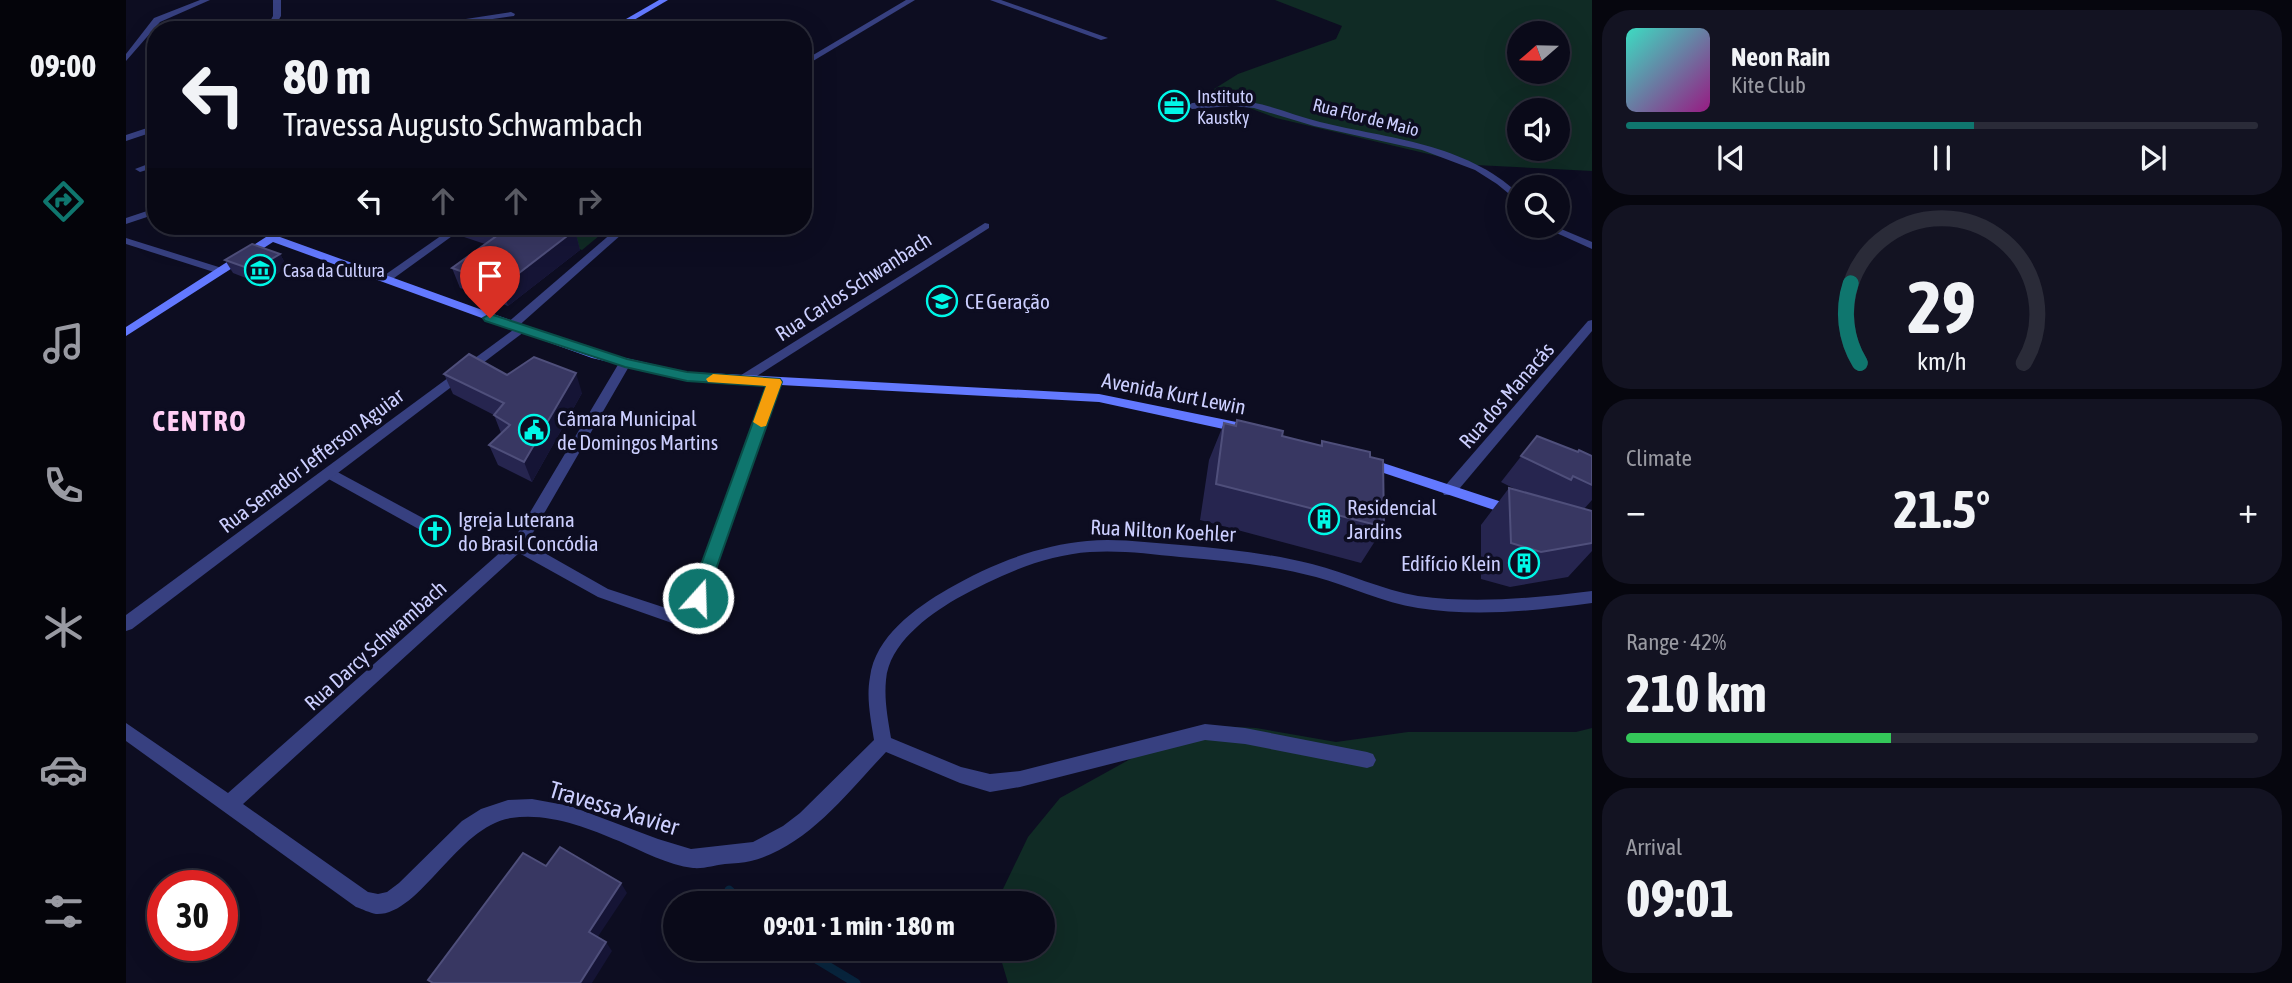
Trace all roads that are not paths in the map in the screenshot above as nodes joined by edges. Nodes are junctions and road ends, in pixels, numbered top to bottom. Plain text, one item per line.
1 (206, 0) edge
2 (277, 0) edge
3 (664, 0) edge
4 (911, 0) edge
5 (994, 0) edge
6 (511, 13) dead end
7 (156, 21) edge
8 (274, 21) edge
9 (458, 21) edge
10 (627, 21) edge
11 (147, 33) edge
12 (1104, 38) dead end
13 (126, 59) edge
14 (812, 60) edge
15 (1192, 106) dead end
16 (147, 131) edge
17 (126, 138) edge
18 (147, 167) edge
19 (140, 169) dead end
20 (1507, 186) edge
21 (147, 214) edge
22 (126, 221) edge
23 (985, 226) dead end
24 (276, 235) edge
25 (448, 235) edge
26 (616, 235) edge
27 (1570, 236) edge
28 (272, 238) junction
29 (126, 241) edge
30 (1592, 246) edge
31 (221, 271) junction
32 (386, 279) junction
33 (1592, 324) edge
34 (515, 327) junction
35 (126, 332) edge
36 (625, 363) junction
37 (742, 380) junction
38 (775, 382) junction
39 (1260, 432) edge
40 (1346, 456) edge
41 (330, 473) junction
42 (1449, 491) junction
43 (1532, 517) edge
44 (429, 528) dead end
45 (518, 545) junction
46 (1592, 597) edge
47 (126, 624) edge
48 (126, 731) edge
49 (883, 743) junction
50 (1367, 760) dead end
51 (228, 805) junction

1 - 7 street
2 - 8 street
3 - 10 main road
4 - 14 street
5 - 12 street
6 - 9 street
11 - 13 street
15 - 20 street, Rua Flor de Maio
16 - 17 street
18 - 19 street
21 - 22 street
23 - 37 street, Rua Carlos Schwanbach
24 - 28 main road
25 - 32 street
26 - 34 street, Rua Senador Jefferson Aguiar
27 - 30 street
28 - 31 main road
28 - 32 main road, Avenida Kurt Lewin
29 - 31 street
31 - 35 main road
32 - 34 main road, Avenida Kurt Lewin
33 - 42 street, Rua dos Manacás
34 - 36 main road, Avenida Kurt Lewin
34 - 41 street, Rua Senador Jefferson Aguiar
36 - 37 main road, Avenida Kurt Lewin
36 - 45 street, Rua Darcy Schwambach
37 - 38 main road, Avenida Kurt Lewin
38 - 39 main road, Avenida Kurt Lewin
38 - 45 street
40 - 42 main road
41 - 44 street
41 - 47 street, Rua Senador Jefferson Aguiar
42 - 43 main road
45 - 51 street, Rua Darcy Schwambach
46 - 49 street, Rua Nilton Koehler
48 - 51 street, Travessa Xavier
49 - 50 street
49 - 51 street, Travessa Xavier

